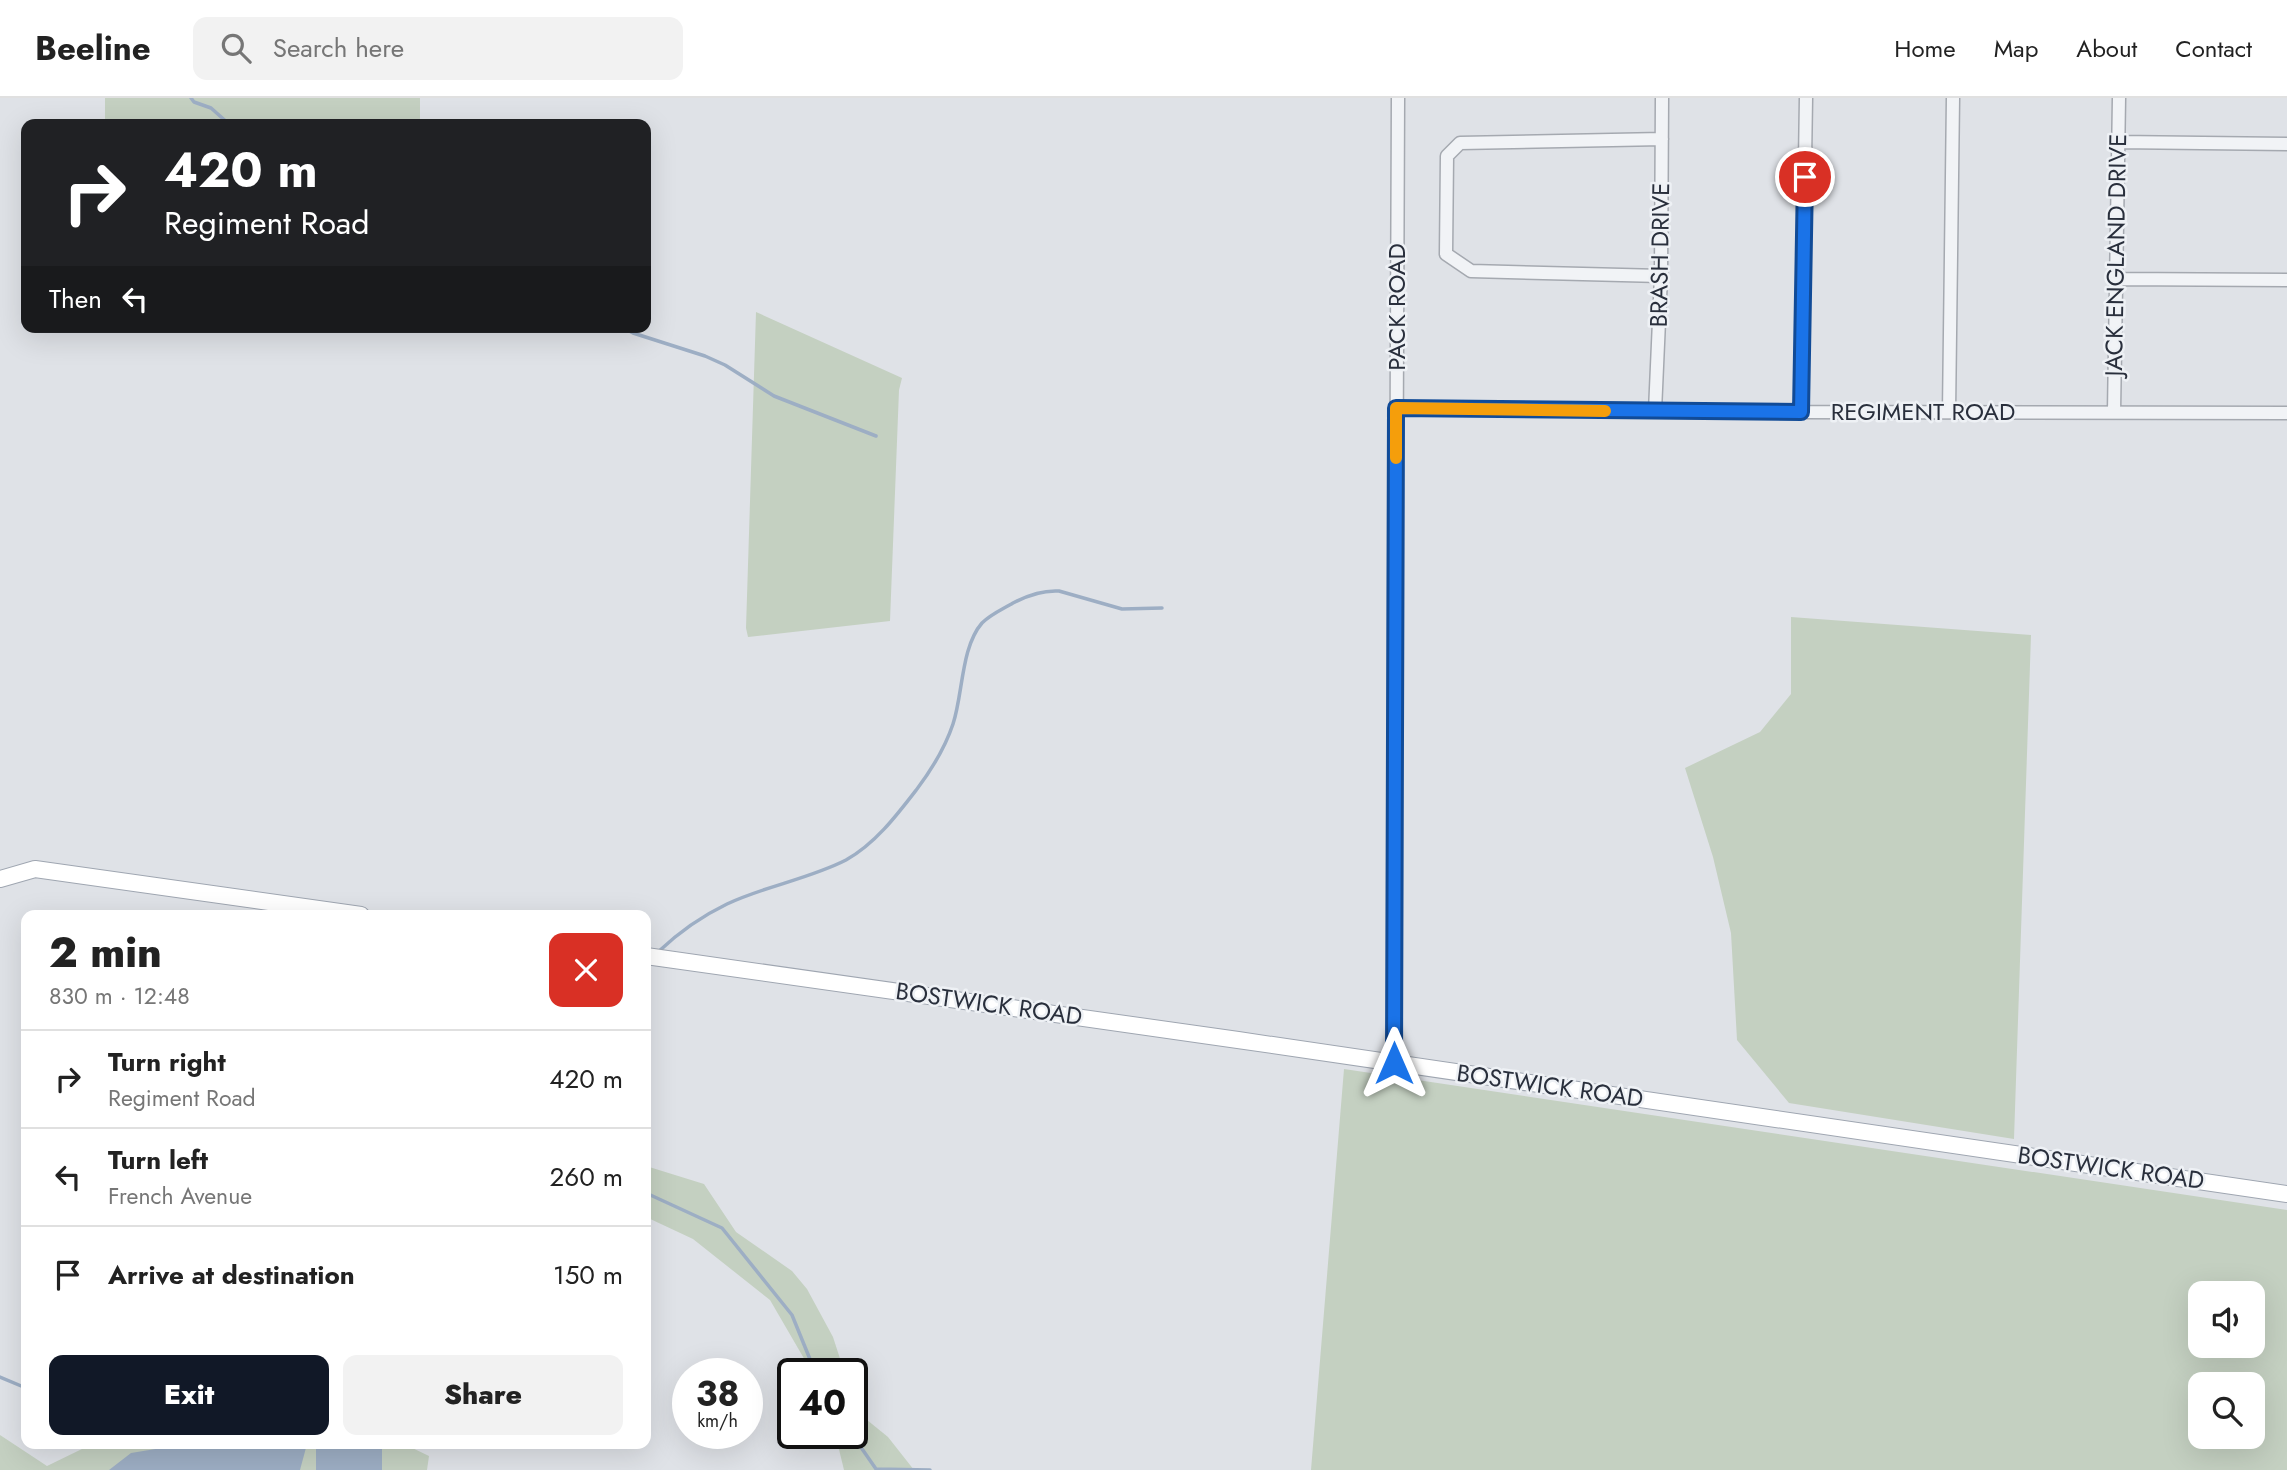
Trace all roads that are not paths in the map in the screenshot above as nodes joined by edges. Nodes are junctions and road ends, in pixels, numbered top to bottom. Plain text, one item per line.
1 (1398, 98) edge
2 (1662, 98) edge
3 (1806, 98) edge
4 (1953, 98) edge
5 (2119, 98) edge
6 (1662, 139) junction
7 (2118, 142) junction
8 (2287, 144) edge
9 (1661, 276) junction
10 (2115, 279) junction
11 (2287, 280) edge
12 (1396, 408) junction
13 (1655, 411) junction
14 (1801, 412) junction
15 (1949, 412) junction
16 (2114, 412) junction
17 (2287, 413) edge
18 (0, 879) edge
19 (326, 910) edge
20 (651, 957) edge
21 (1394, 1063) junction
22 (2287, 1194) edge

1 - 12 street, PACK ROAD
2 - 6 street, BRASH DRIVE
3 - 14 street
4 - 15 street
5 - 7 street, JACK ENGLAND DRIVE
6 - 9 street, BRASH DRIVE
6 - 9 street
7 - 8 street
7 - 10 street, JACK ENGLAND DRIVE
9 - 13 street, BRASH DRIVE
10 - 11 street
10 - 16 street, JACK ENGLAND DRIVE
12 - 13 street, REGIMENT ROAD
12 - 21 street, PACK ROAD
13 - 14 street, REGIMENT ROAD
14 - 15 street, REGIMENT ROAD
15 - 16 street, REGIMENT ROAD
16 - 17 street, REGIMENT ROAD
18 - 19 main road
20 - 21 main road, BOSTWICK ROAD
21 - 22 main road, BOSTWICK ROAD

